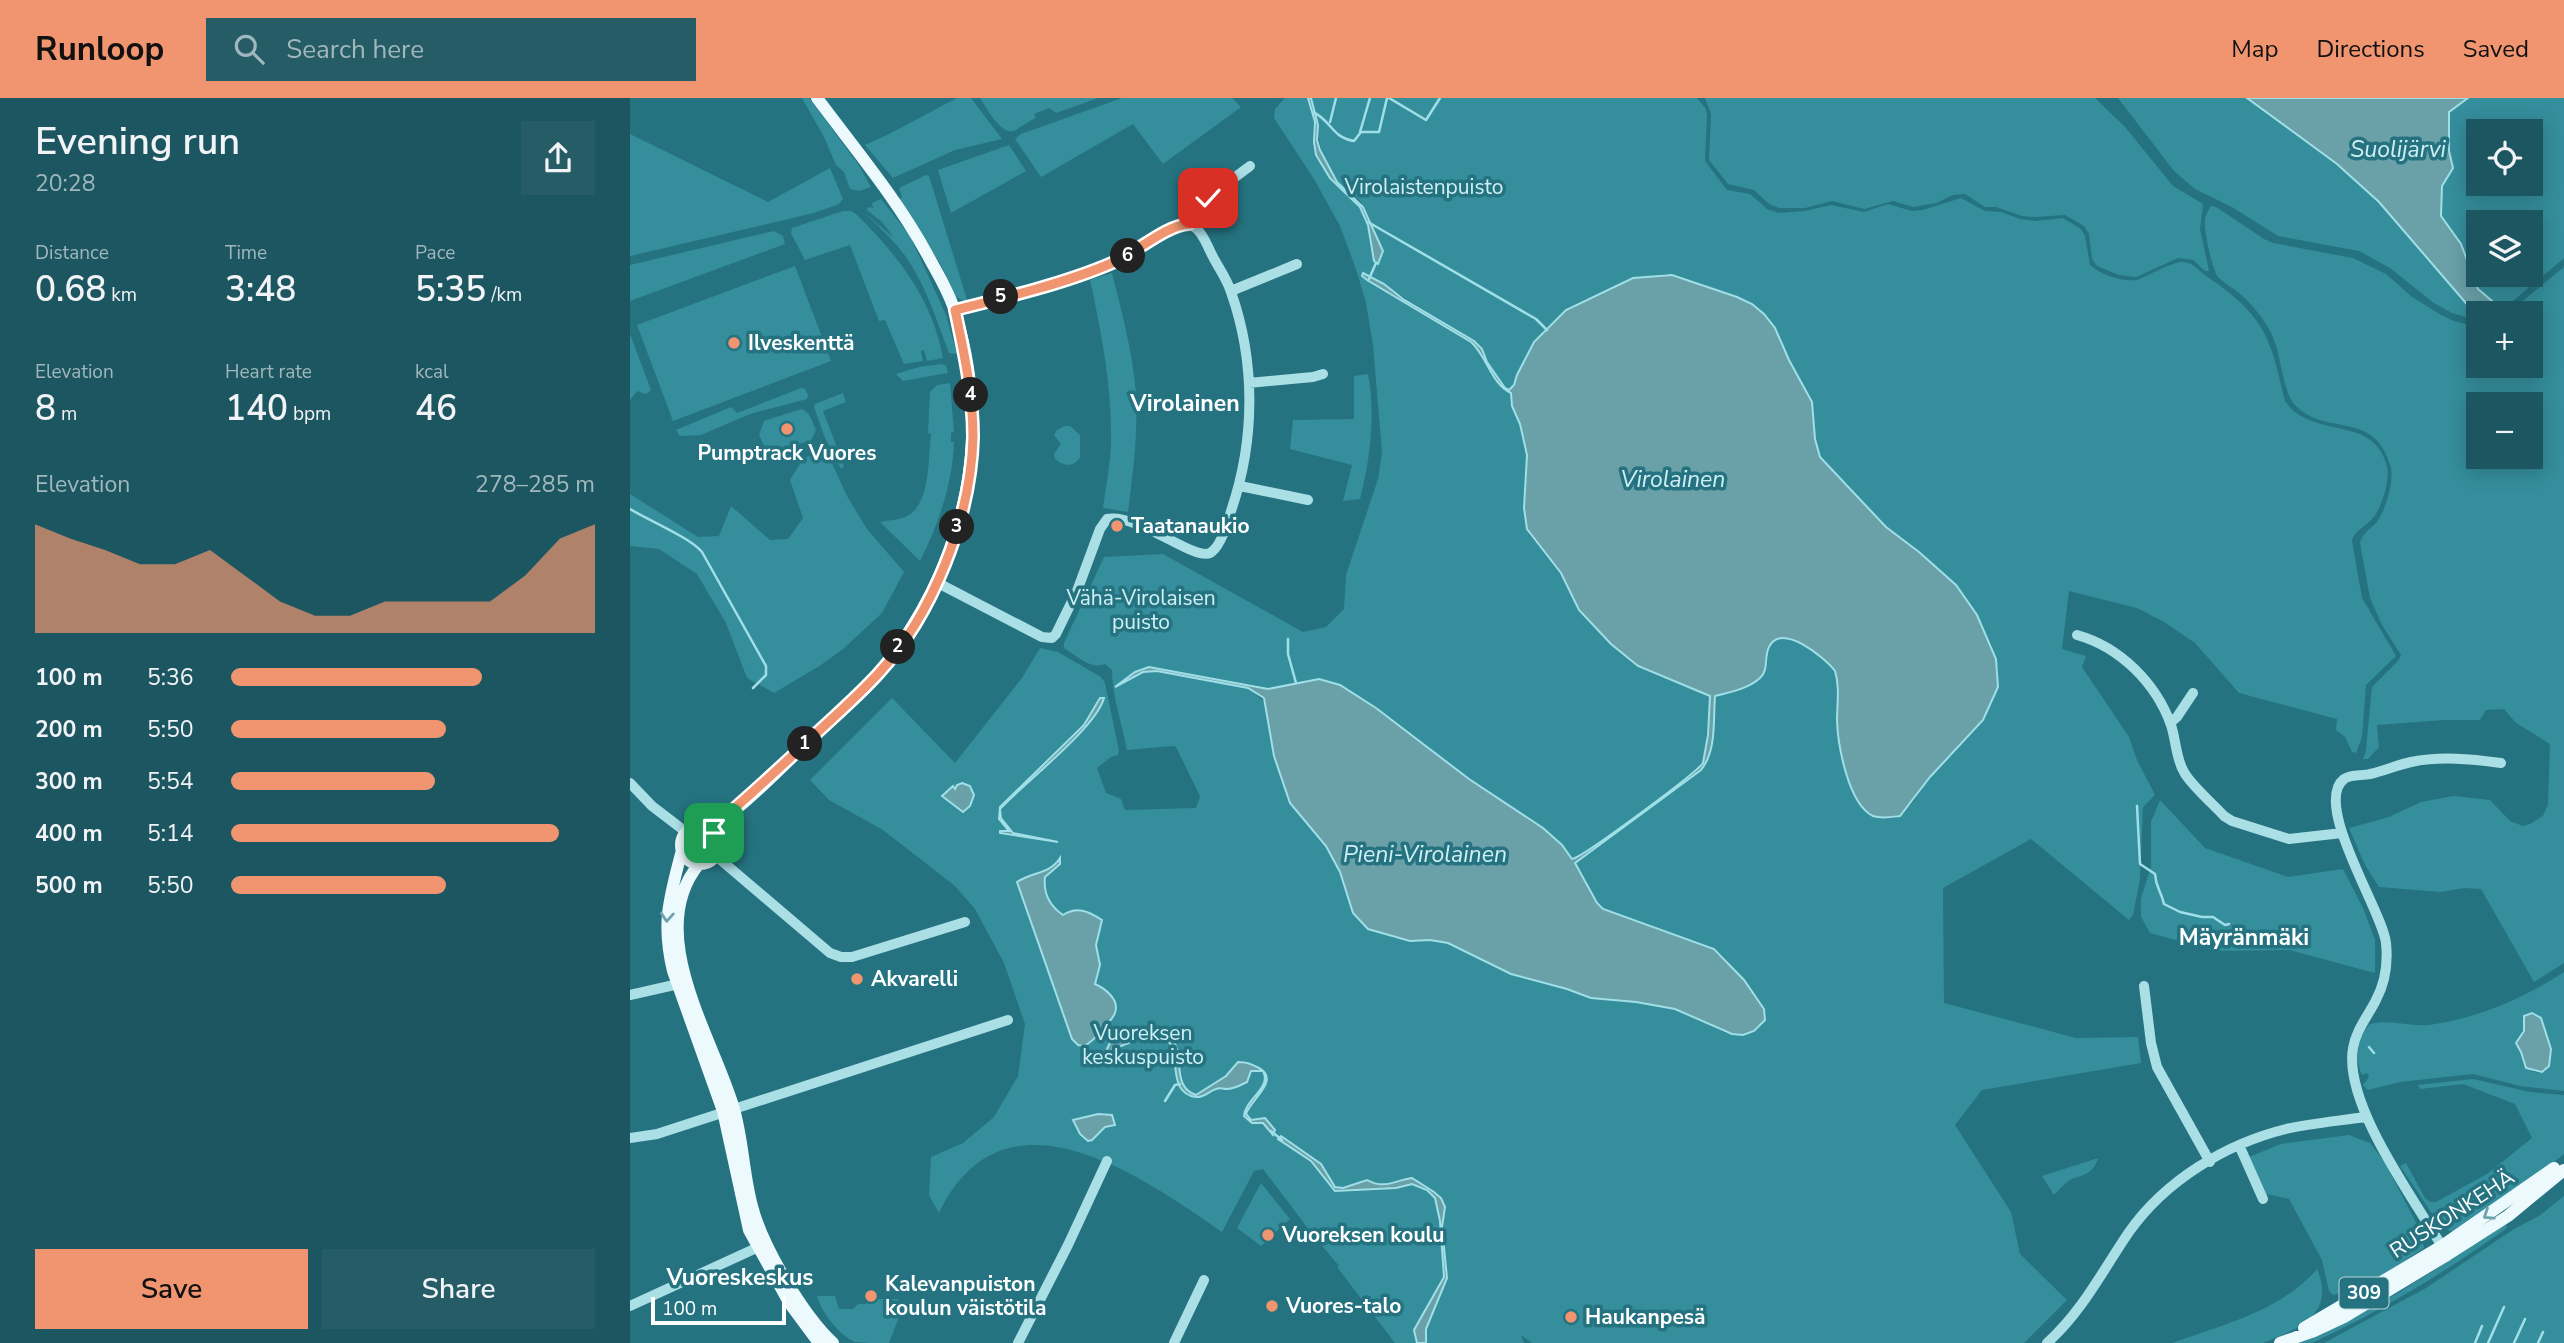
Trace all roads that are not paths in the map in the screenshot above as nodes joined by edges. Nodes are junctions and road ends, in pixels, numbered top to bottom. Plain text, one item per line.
1 (817, 98) edge
2 (1250, 166) dead end
3 (1189, 224) junction
4 (1297, 264) dead end
5 (1231, 291) junction
6 (955, 310) junction
7 (1323, 374) dead end
8 (1249, 383) junction
9 (1240, 486) junction
10 (1308, 500) dead end
11 (938, 583) junction
12 (2077, 635) dead end
13 (2193, 693) dead end
14 (2170, 723) junction
15 (2501, 763) dead end
16 (630, 783) edge
17 (686, 832) junction
18 (713, 833) junction
19 (2342, 833) junction
20 (682, 850) junction
21 (716, 856) junction
22 (699, 864) junction
23 (965, 922) dead end
24 (681, 984) junction
25 (2144, 986) dead end
26 (630, 995) edge
27 (1008, 1020) dead end
28 (728, 1109) junction
29 (2365, 1117) junction
30 (630, 1139) edge
31 (2239, 1145) junction
32 (1107, 1161) dead end
33 (2210, 1161) junction
34 (2564, 1162) edge
35 (2564, 1170) edge
36 (2263, 1199) dead end
37 (761, 1246) junction
38 (2444, 1251) junction
39 (1205, 1280) dead end
40 (630, 1306) edge
41 (2283, 1341) edge
42 (819, 1343) edge
43 (833, 1343) edge
44 (1018, 1343) edge
45 (1174, 1343) edge
46 (2047, 1343) edge

1 - 6 main road
2 - 3 street
3 - 5 street
3 - 6 street
4 - 5 street
5 - 8 street
6 - 11 main road
7 - 8 street
8 - 9 street
9 - 10 street
9 - 11 street
11 - 18 main road
12 - 14 street
13 - 14 street
14 - 19 street
15 - 19 street
16 - 17 street
17 - 18 main road
17 - 20 main road
18 - 21 main road
19 - 29 street
20 - 22 main road
20 -> 24 main road
21 - 22 main road
21 - 23 street
22 - 24 main road
24 - 26 street
24 - 28 main road
25 - 33 street
27 - 28 street
28 - 30 street
28 - 37 main road
29 - 31 street
29 - 38 street
31 - 33 street
31 - 36 street
32 - 44 street
33 - 46 street
34 -> 38 main road, RUSKONKEHÄ / 309
35 - 38 main road, RUSKONKEHÄ / 309
37 - 40 street
37 - 42 main road
37 - 43 main road
38 - 41 main road, RUSKONKEHÄ / 309
39 - 45 street

